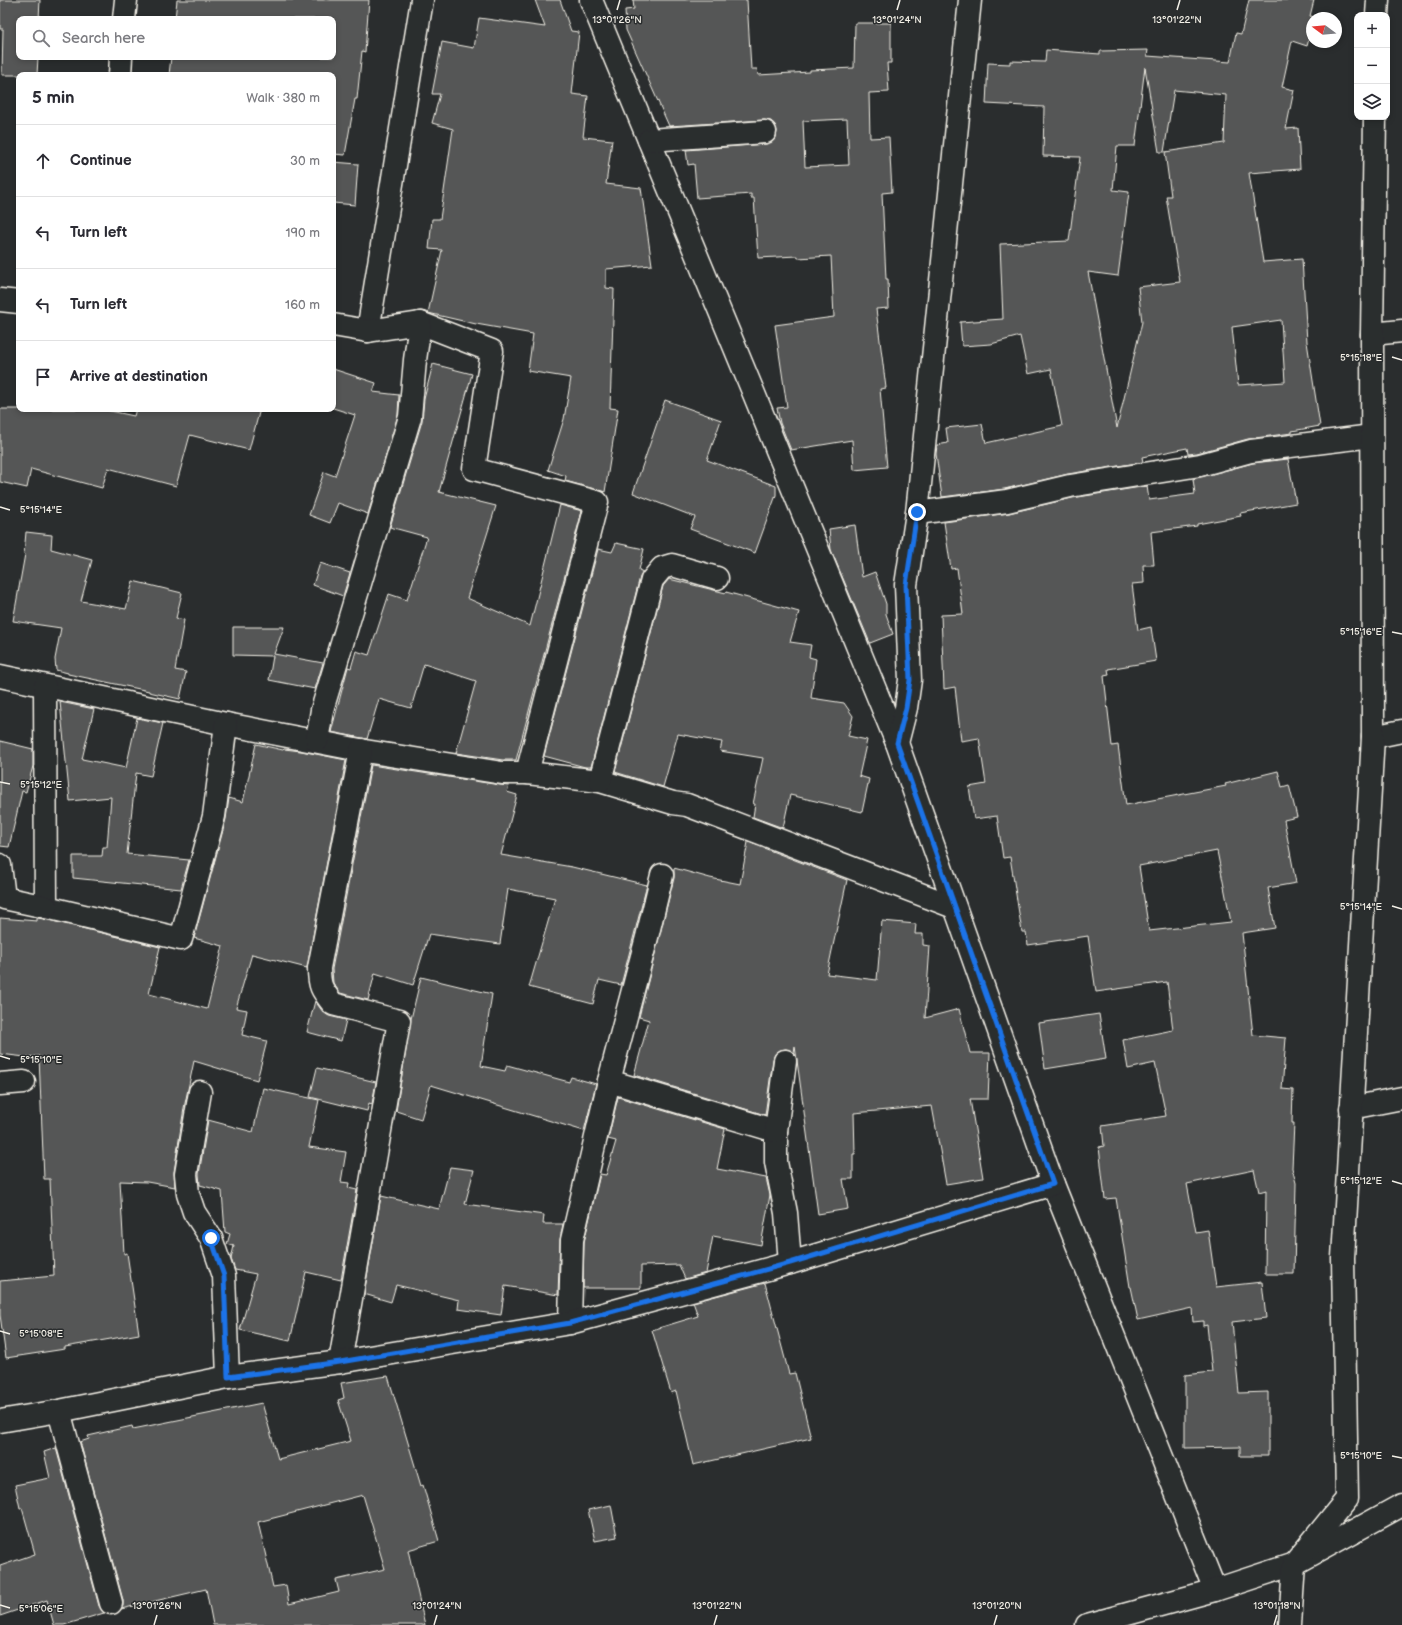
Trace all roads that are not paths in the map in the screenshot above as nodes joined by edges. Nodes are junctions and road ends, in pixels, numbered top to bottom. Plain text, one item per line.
1 (126, 0) edge
2 (422, 0) edge
3 (591, 0) edge
4 (970, 0) edge
5 (1378, 0) edge
6 (1377, 12) edge
7 (124, 16) edge
8 (121, 60) edge
9 (120, 72) edge
10 (1376, 120) edge
11 (765, 132) dead end
12 (649, 140) junction
13 (0, 300) edge
14 (16, 302) edge
15 (420, 323) junction
16 (336, 326) edge
17 (368, 331) junction
18 (1402, 331) edge
19 (1372, 334) junction
20 (1372, 436) junction
21 (917, 512) junction
22 (717, 578) dead end
23 (0, 676) edge
24 (45, 686) junction
25 (226, 724) junction
26 (1402, 731) edge
27 (1373, 737) junction
28 (317, 741) junction
29 (897, 743) junction
30 (361, 750) junction
31 (527, 773) junction
32 (600, 780) junction
33 (0, 864) edge
34 (662, 875) dead end
35 (46, 907) junction
36 (954, 907) junction
37 (785, 1061) dead end
38 (610, 1081) junction
39 (24, 1082) dead end
40 (0, 1084) edge
41 (200, 1092) dead end
42 (1402, 1098) edge
43 (1351, 1108) junction
44 (776, 1131) junction
45 (1053, 1184) junction
46 (790, 1263) junction
47 (570, 1323) junction
48 (340, 1362) junction
49 (228, 1377) junction
50 (59, 1411) junction
51 (0, 1421) edge
52 (1402, 1505) edge
53 (1294, 1564) junction
54 (1215, 1590) junction
55 (110, 1603) dead end
56 (1087, 1625) edge
57 (1290, 1625) edge

1 - 7 street
2 - 17 street
3 - 12 street
4 - 21 street
5 - 6 street
8 - 9 street
10 - 19 street
11 - 12 street
12 - 29 street
13 - 14 street
15 - 17 street
15 - 28 street
15 - 31 street
16 - 17 street
18 - 19 street
19 - 20 street
20 - 21 street
20 - 27 street
21 - 29 street
22 - 32 street
23 - 24 street
24 - 25 street
24 - 35 street
25 - 28 street
25 - 35 street
26 - 27 street
27 - 43 street
28 - 30 street
29 - 36 street
30 - 31 street
30 - 48 street
31 - 32 street
32 - 36 street
33 - 35 street
34 - 38 street
36 - 45 street
37 - 44 street
38 - 44 street
38 - 47 street
39 - 40 street
41 - 49 street
42 - 43 street
43 - 53 street
44 - 46 street
45 - 46 street
45 - 54 street
46 - 47 street
47 - 48 street
48 - 49 street
49 - 50 street
50 - 51 street
50 - 55 street
52 - 53 street
53 - 54 street
53 - 57 street
54 - 56 street

